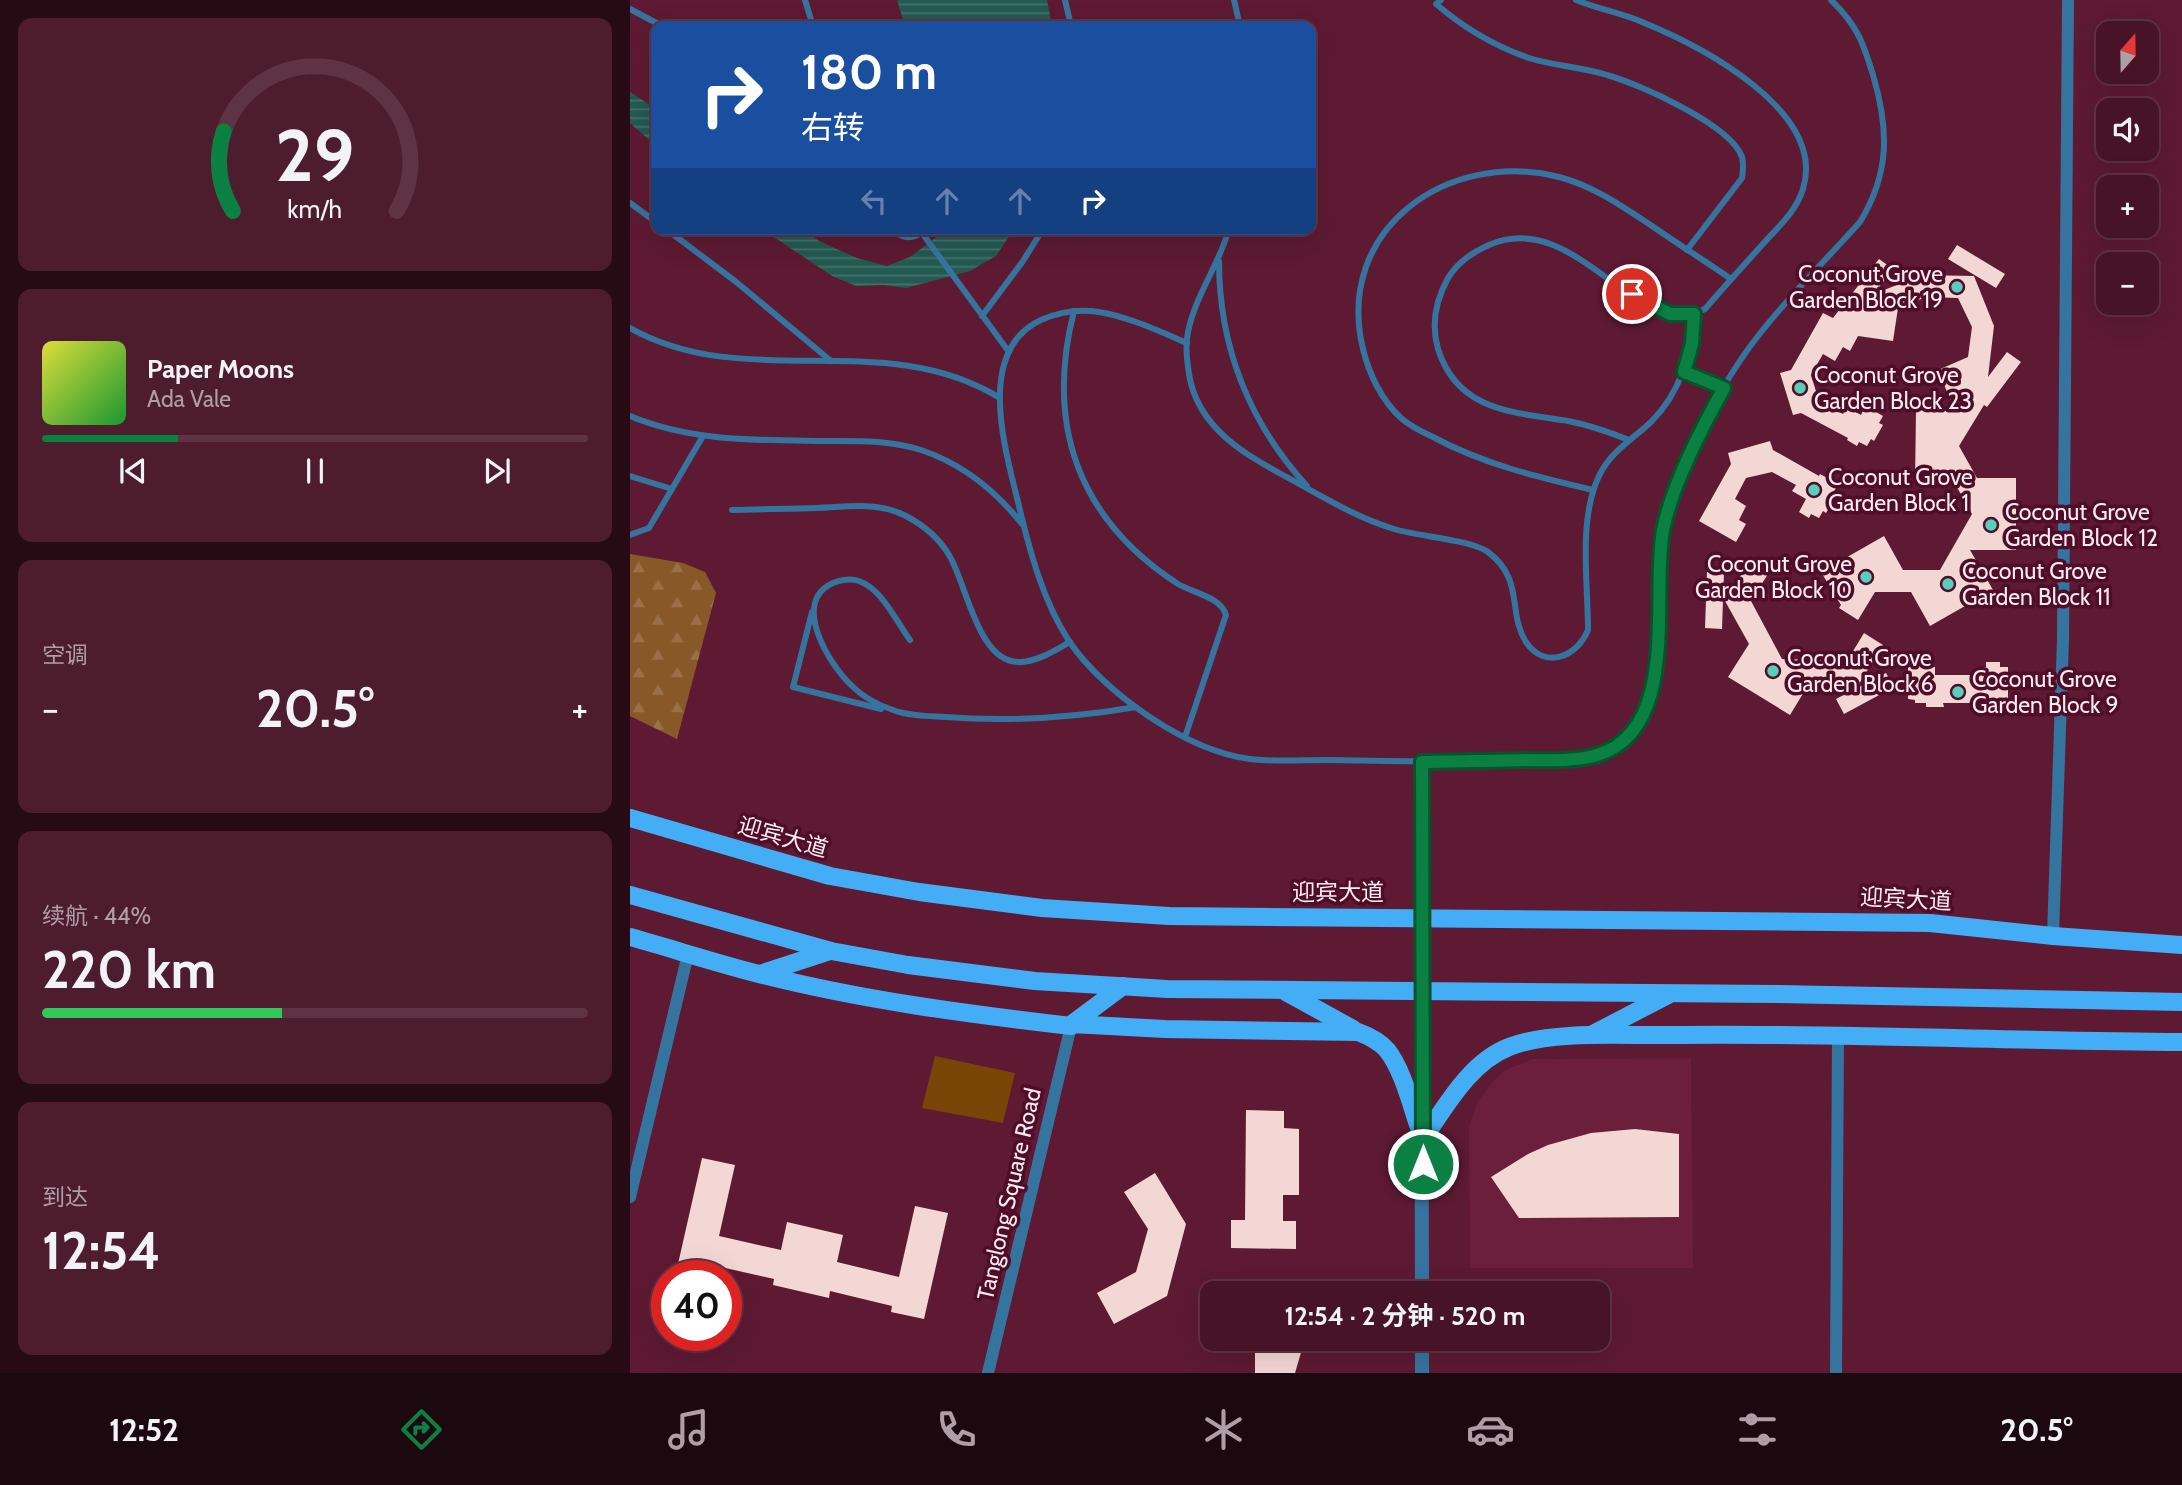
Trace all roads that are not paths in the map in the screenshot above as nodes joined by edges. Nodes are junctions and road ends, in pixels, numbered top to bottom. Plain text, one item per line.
1 (805, 0) edge
2 (1065, 0) edge
3 (1234, 0) edge
4 (1441, 0) edge
5 (1576, 0) edge
6 (1831, 0) edge
7 (2068, 0) edge
8 (630, 9) edge
9 (653, 21) edge
10 (811, 21) edge
11 (1069, 21) edge
12 (1239, 21) edge
13 (630, 203) edge
14 (651, 218) edge
15 (674, 235) edge
16 (925, 235) edge
17 (1039, 235) edge
18 (1227, 235) edge
19 (1687, 250) junction
20 (1219, 257) junction
21 (1731, 279) junction
22 (1074, 311) junction
23 (1694, 314) junction
24 (982, 316) junction
25 (630, 328) edge
26 (1187, 343) junction
27 (1009, 352) junction
28 (831, 361) junction
29 (1684, 372) junction
30 (1724, 388) junction
31 (1000, 398) junction
32 (630, 416) edge
33 (703, 436) junction
34 (1629, 440) junction
35 (630, 475) edge
36 (672, 489) junction
37 (1310, 490) junction
38 (1593, 490) junction
39 (732, 510) dead end
40 (1024, 526) junction
41 (630, 535) edge
42 (813, 607) junction
43 (910, 640) dead end
44 (1070, 642) junction
45 (1136, 707) junction
46 (895, 711) junction
47 (1185, 737) junction
48 (1422, 762) junction
49 (630, 818) edge
50 (630, 895) edge
51 (1421, 918) junction
52 (2053, 936) junction
53 (630, 937) edge
54 (2182, 945) edge
55 (831, 951) junction
56 (688, 954) junction
57 (761, 974) junction
58 (1123, 986) junction
59 (1283, 990) junction
60 (1422, 991) junction
61 (1672, 993) junction
62 (2182, 1002) edge
63 (1072, 1025) junction
64 (1358, 1032) junction
65 (1838, 1035) junction
66 (1587, 1037) junction
67 (2182, 1042) edge
68 (1423, 1139) junction
69 (630, 1197) edge
70 (1422, 1281) edge
71 (1422, 1351) edge
72 (988, 1373) edge
73 (1422, 1373) edge
74 (1836, 1373) edge

1 - 10 lane
2 - 11 lane
3 - 12 lane
4 - 19 lane
5 - 21 lane
6 - 30 lane
7 - 52 street
8 - 9 lane
13 - 14 lane
15 - 28 lane
16 - 24 lane
17 - 24 lane
18 - 20 lane
19 - 21 lane
19 - 38 lane
20 - 26 lane
20 - 37 lane
21 - 23 lane
22 - 26 lane
22 - 27 lane
22 - 47 lane
23 - 29 lane
23 - 34 lane
24 - 27 lane
25 - 28 lane
26 - 37 lane
27 - 31 lane
28 - 31 lane
29 - 30 lane
29 - 34 lane
30 - 48 lane
31 - 40 lane
32 - 33 lane
33 - 36 lane
33 - 40 lane
34 - 38 lane
35 - 36 lane
36 - 41 lane
37 - 38 lane
39 - 44 lane
40 - 44 lane
42 - 43 lane
42 - 46 lane
42 - 46 lane
44 - 45 lane
45 - 46 lane
45 - 47 lane
47 - 48 lane
48 - 51 street
49 - 51 main road, 迎宾大道
50 - 55 main road
51 - 52 main road, 迎宾大道
51 - 60 street
52 - 54 main road, 迎宾大道
53 - 56 main road
55 - 57 main road
55 - 58 main road
56 - 57 main road
56 - 69 street
57 - 63 main road
58 - 59 main road
58 - 63 main road
59 - 60 main road
59 - 64 main road
60 - 61 main road
60 - 68 street
61 - 62 main road
61 - 66 main road
63 - 64 main road
63 - 72 street, Tanglong Square Road
64 - 68 main road
65 - 66 main road
65 - 67 main road
65 - 74 street
66 - 68 main road
68 - 70 street
71 - 73 street

